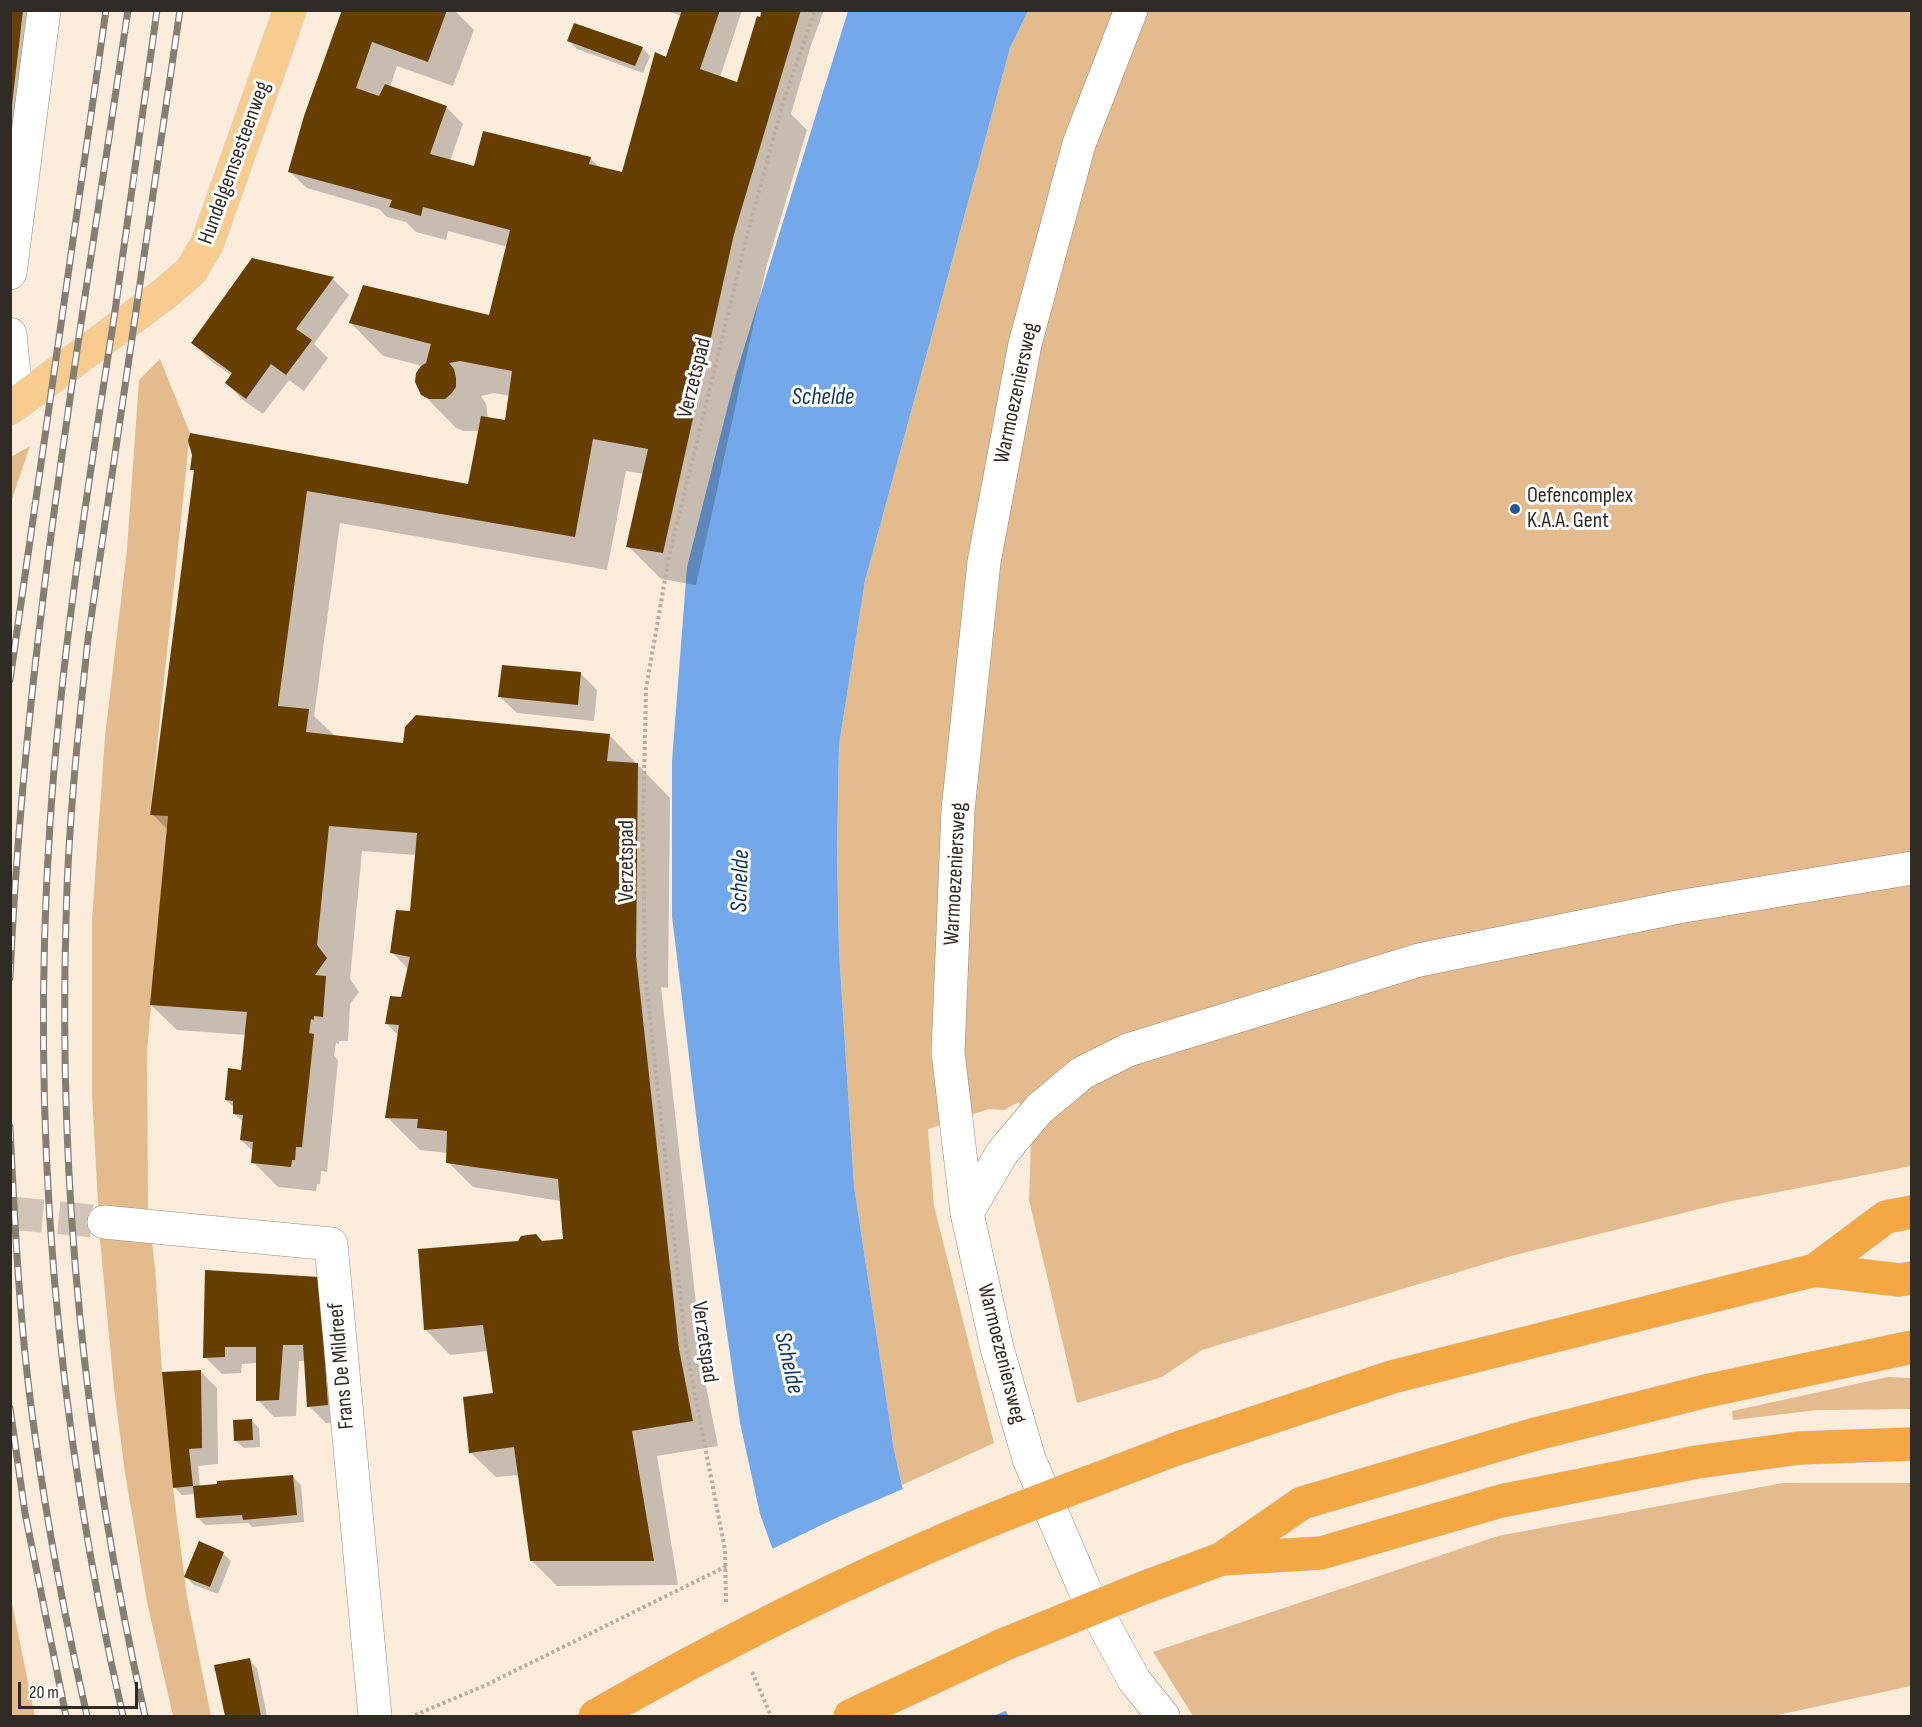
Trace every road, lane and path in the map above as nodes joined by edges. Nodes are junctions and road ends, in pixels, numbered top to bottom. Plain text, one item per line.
1 (44, 10) edge
2 (291, 10) edge
3 (815, 10) edge
4 (1131, 10) edge
5 (10, 273) edge
6 (10, 334) edge
7 (14, 405) edge
8 (1911, 868) edge
9 (1911, 1212) edge
10 (967, 1213) junction
11 (104, 1222) tunnel mouth
12 (1815, 1270) junction
13 (1911, 1278) edge
14 (1911, 1347) edge
15 (1911, 1444) edge
16 (1221, 1558) junction
17 (727, 1566) junction
18 (726, 1610) dead end
19 (750, 1669) dead end
20 (415, 1715) dead end
21 (375, 1716) edge
22 (595, 1716) edge
23 (771, 1716) edge
24 (850, 1716) edge
25 (1163, 1716) edge

1 - 5 street
2 - 7 main road, Hundelgemsesteenweg
3 - 17 path, Verzetspad
4 - 10 street, Warmoezeniersweg
6 - 7 street
8 - 10 street
9 - 12 highway
10 - 25 street, Warmoezeniersweg
11 - 21 street, Frans De Mildreef
12 - 13 highway
12 - 22 highway, bridge
14 - 16 highway
15 - 16 highway
16 - 24 highway, bridge
17 - 18 path, Verzetspad
17 - 20 path
19 - 23 path

